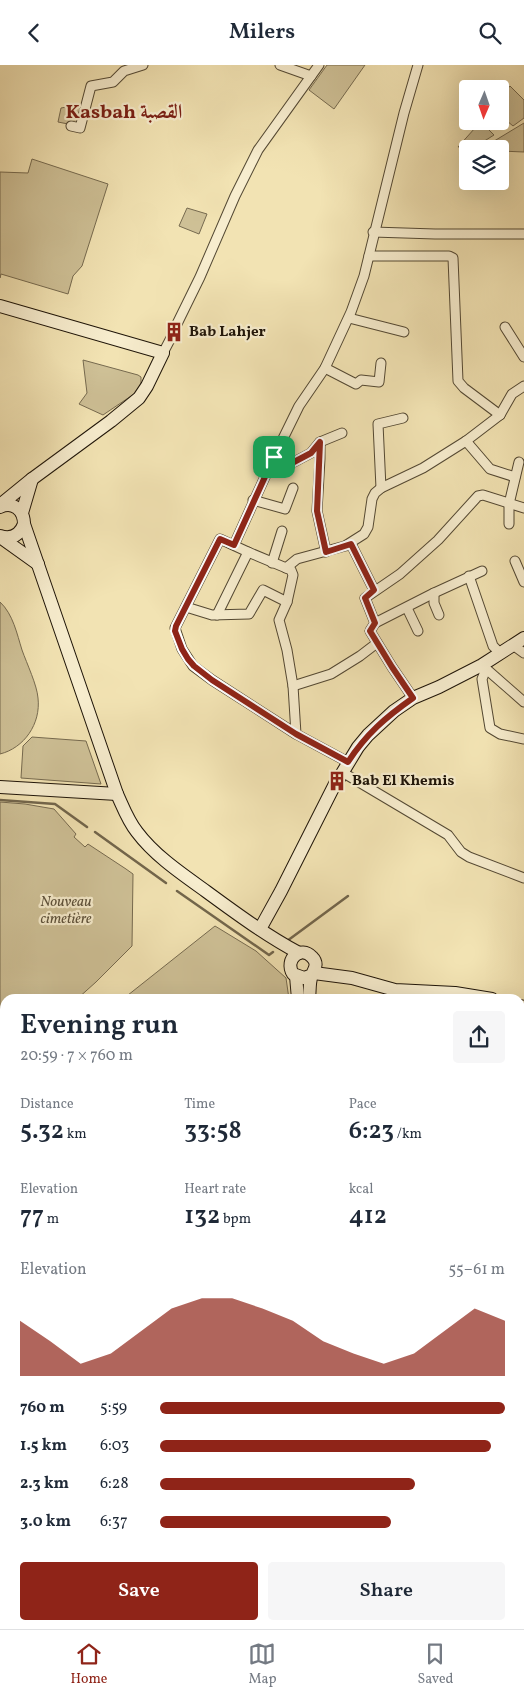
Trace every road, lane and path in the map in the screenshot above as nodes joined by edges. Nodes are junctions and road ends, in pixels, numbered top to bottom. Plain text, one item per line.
1 (143, 65) edge
2 (280, 65) edge
3 (319, 65) edge
4 (418, 65) edge
5 (311, 76) junction
6 (71, 126) dead end
7 (373, 232) junction
8 (524, 233) edge
9 (368, 256) junction
10 (0, 306) edge
11 (349, 318) junction
12 (505, 327) dead end
13 (404, 333) dead end
14 (163, 353) junction
15 (524, 357) edge
16 (382, 363) dead end
17 (325, 369) junction
18 (524, 386) edge
19 (500, 415) junction
20 (403, 418) dead end
21 (342, 433) dead end
22 (466, 441) junction
23 (320, 442) junction
24 (274, 457) junction
25 (519, 463) dead end
26 (515, 477) junction
27 (32, 479) junction
28 (294, 488) dead end
29 (381, 488) junction
30 (253, 501) junction
31 (509, 503) junction
32 (0, 506) edge
33 (524, 508) edge
34 (23, 518) junction
35 (509, 524) dead end
36 (282, 531) dead end
37 (0, 536) edge
38 (351, 544) junction
39 (234, 545) junction
40 (326, 552) junction
41 (248, 553) junction
42 (515, 561) dead end
43 (272, 563) junction
44 (38, 564) junction
45 (286, 568) junction
46 (482, 571) dead end
47 (469, 576) junction
48 (524, 582) edge
49 (374, 590) junction
50 (434, 593) junction
51 (287, 602) junction
52 (186, 607) junction
53 (407, 608) junction
54 (217, 615) junction
55 (439, 615) dead end
56 (375, 623) junction
57 (418, 631) dead end
58 (524, 637) edge
59 (378, 643) junction
60 (513, 645) junction
61 (499, 652) junction
62 (524, 653) edge
63 (484, 667) junction
64 (293, 686) junction
65 (413, 698) junction
66 (524, 702) edge
67 (296, 734) junction
68 (524, 739) edge
69 (341, 774) junction
70 (0, 787) edge
71 (117, 794) junction
72 (524, 877) edge
73 (260, 929) junction
74 (274, 940) junction
75 (299, 953) junction
76 (314, 959) junction
77 (290, 963) junction
78 (313, 974) junction
79 (296, 976) junction
80 (352, 978) junction
81 (298, 994) edge
82 (310, 994) edge
83 (461, 994) edge

1 - 6 street
2 - 5 street
3 - 5 street
4 - 7 street
5 - 14 street
7 - 8 street
7 - 9 street
9 - 11 street
9 - 19 street
10 - 14 street
11 - 13 street
11 - 17 street
12 - 15 street
14 - 27 street
16 - 17 street
17 - 24 street
18 - 19 street
19 - 22 street
20 - 29 street
21 - 23 street
22 - 26 street
22 - 29 street
23 - 24 street
23 - 40 street
24 - 30 street
25 - 26 street
26 - 31 street
27 - 32 street
27 - 34 street
28 - 30 street
29 - 38 street
30 - 39 street
31 - 33 street
31 - 35 street
31 - 49 street
32 - 34 street
34 - 37 street
34 - 44 street
36 - 43 street
37 - 44 street
38 - 40 street
38 - 49 street
39 - 41 street
39 - 52 street
40 - 45 street
41 - 43 street
41 - 54 street
42 - 48 street
43 - 45 street
44 - 71 street
45 - 51 street
46 - 47 street
47 - 50 street
47 - 61 street
49 - 56 street
50 - 53 street
50 - 55 street
51 - 54 street
51 - 64 street
52 - 54 street
52 - 67 street
53 - 56 street
53 - 57 street
56 - 59 street
58 - 60 street
59 - 64 street
59 - 65 street
60 - 61 street
60 - 62 street
61 - 63 street
63 - 65 street
63 - 66 street
63 - 68 street
64 - 67 street
65 - 69 street
67 - 69 street
69 - 72 street
69 - 73 street
70 - 71 street
71 - 73 street
73 - 74 street
74 - 75 street
74 - 77 street
75 - 76 street
75 - 77 street
76 - 78 street
76 - 80 street
77 - 79 street
78 - 79 street
78 - 80 street
78 - 82 street
79 - 81 street
80 - 83 street

